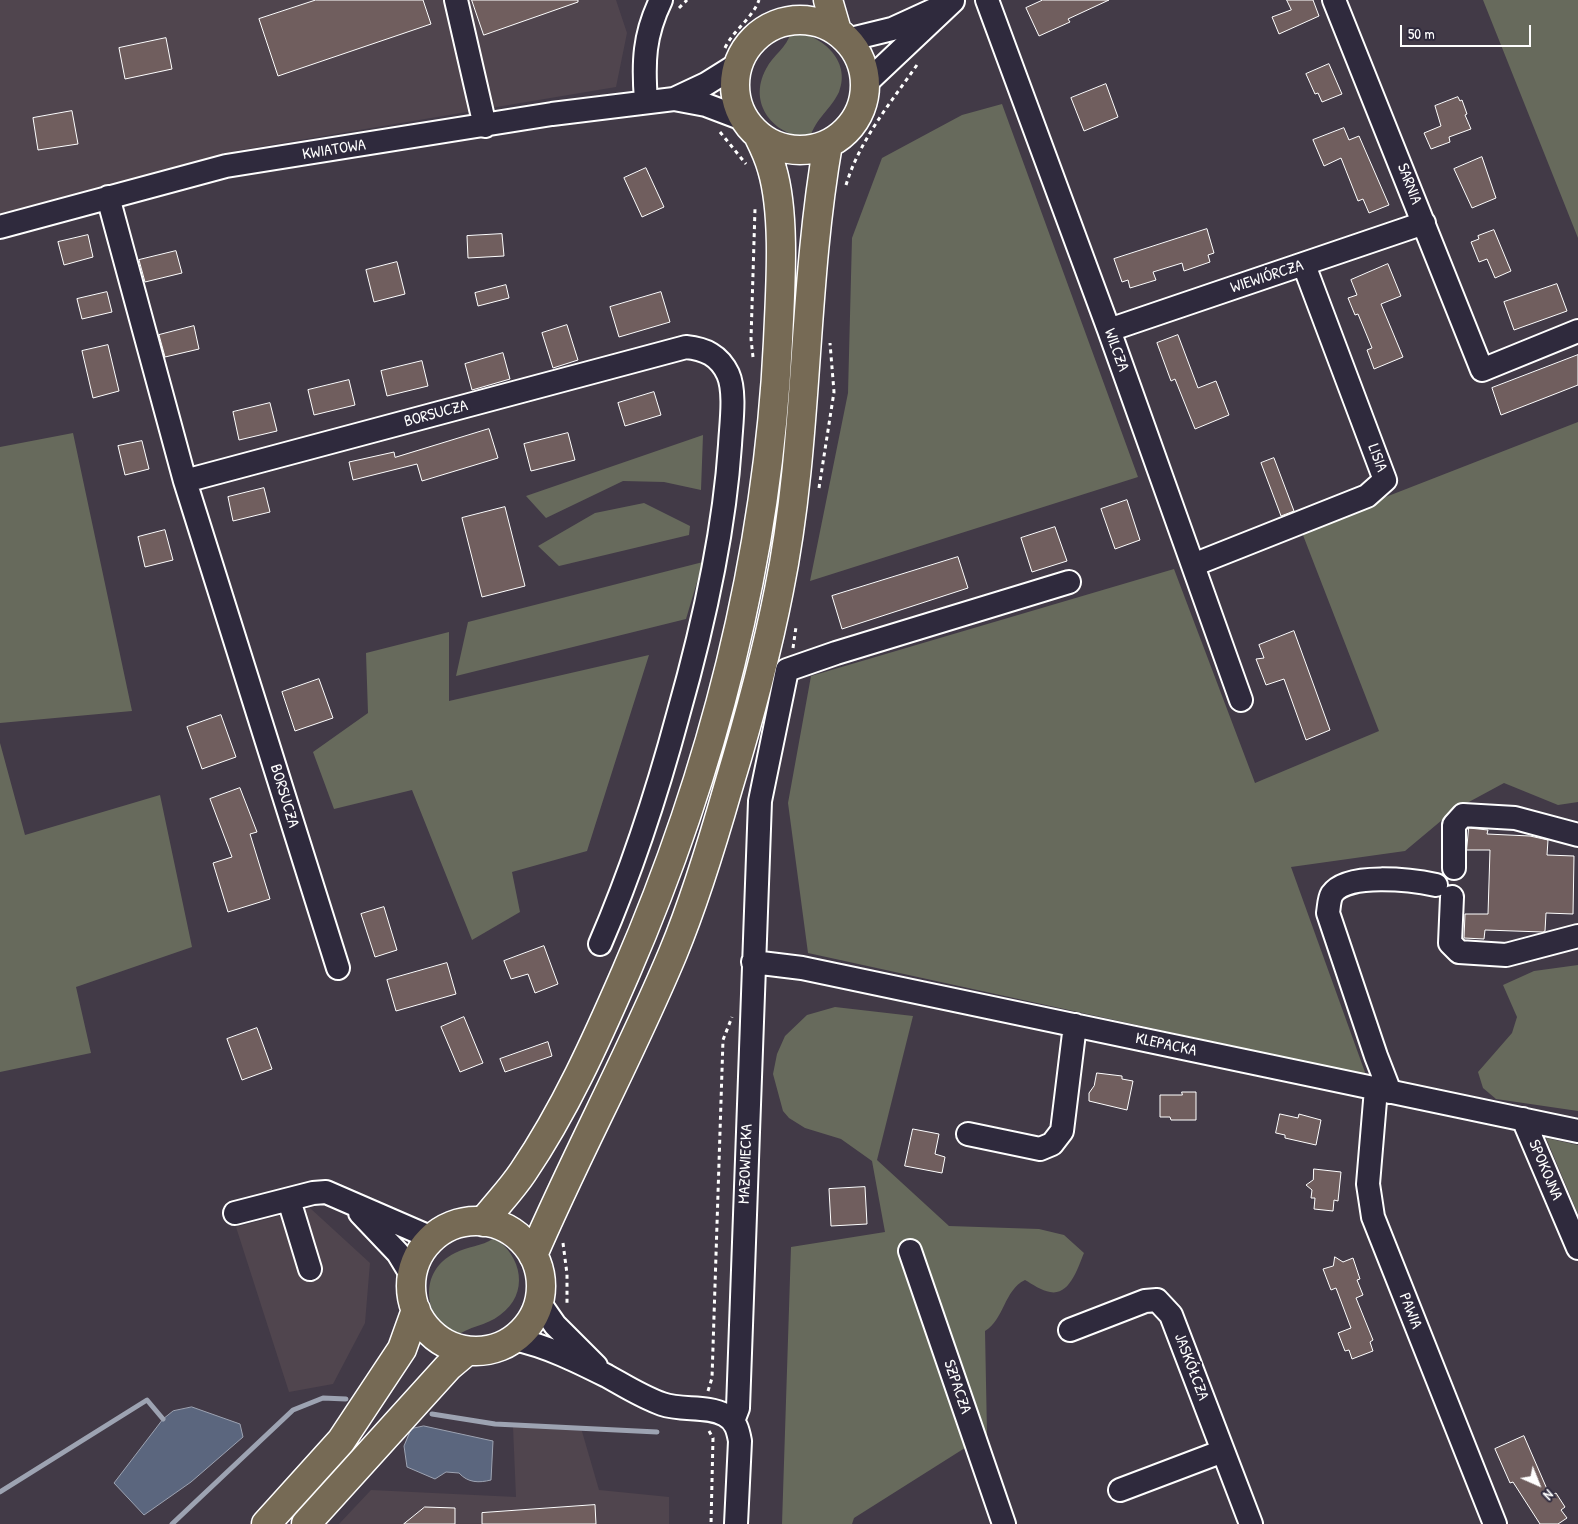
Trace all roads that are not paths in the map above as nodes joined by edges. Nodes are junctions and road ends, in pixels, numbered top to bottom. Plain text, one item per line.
1 (456, 0) edge
2 (776, 0) edge
3 (828, 0) edge
4 (987, 0) edge
5 (1334, 0) edge
6 (954, 1) edge
7 (669, 6) edge
8 (771, 26) junction
9 (842, 36) junction
10 (738, 64) junction
11 (865, 84) junction
12 (674, 99) junction
13 (646, 101) junction
14 (485, 126) junction
15 (751, 128) junction
16 (828, 144) junction
17 (108, 197) junction
18 (1424, 223) junction
19 (0, 227) edge
20 (1304, 265) junction
21 (1109, 330) junction
22 (1578, 331) edge
23 (185, 481) junction
24 (1192, 565) junction
25 (1069, 582) dead end
26 (1241, 700) dead end
27 (1578, 836) edge
28 (1454, 868) dead end
29 (1578, 936) edge
30 (600, 944) dead end
31 (753, 962) junction
32 (338, 968) dead end
33 (1075, 1026) junction
34 (1383, 1091) junction
35 (1524, 1119) junction
36 (1578, 1131) edge
37 (968, 1134) dead end
38 (289, 1200) junction
39 (353, 1205) junction
40 (235, 1213) dead end
41 (483, 1222) junction
42 (432, 1238) junction
43 (1578, 1248) edge
44 (910, 1251) dead end
45 (533, 1255) junction
46 (310, 1269) dead end
47 (412, 1276) junction
48 (539, 1302) junction
49 (416, 1310) junction
50 (1070, 1330) dead end
51 (514, 1339) junction
52 (467, 1351) junction
53 (608, 1377) junction
54 (733, 1421) junction
55 (1223, 1452) junction
56 (1120, 1490) dead end
57 (266, 1524) edge
58 (306, 1524) edge
59 (736, 1524) edge
60 (1004, 1524) edge
61 (1251, 1524) edge
62 (1495, 1524) edge

1 - 14 street
2 - 8 main road
3 - 9 main road
4 - 21 street, WILCZA
5 - 18 street, SARNIA
6 - 9 street
6 - 11 street
7 - 13 street
8 - 9 main road
8 - 10 main road
9 - 11 main road
10 - 12 street, KWIATOWA
10 - 15 main road
11 - 16 main road
12 - 13 street, KWIATOWA
12 - 15 street, KWIATOWA
13 - 14 street, KWIATOWA
14 - 17 street, KWIATOWA
15 - 16 main road
15 - 41 main road
16 - 45 main road
17 - 19 street, KWIATOWA
17 - 23 street, BORSUCZA
18 - 20 street, WIEWIÓRCZA
18 - 22 street, SARNIA
20 - 21 street, WIEWIÓRCZA
20 - 24 street, LISIA
21 - 24 street, WILCZA
23 - 30 street, BORSUCZA
23 - 32 street, BORSUCZA
24 - 26 street, WILCZA
25 - 31 street, MAZOWIECKA
27 - 28 street
29 - 34 street
31 - 33 street, KLEPACKA
31 - 54 street, MAZOWIECKA
33 - 34 street, KLEPACKA
33 - 37 street
34 - 35 street, KLEPACKA
34 - 62 street, PAWIA
35 - 36 street, KLEPACKA
35 - 43 street, SPOKOJNA
38 - 39 street
38 - 40 street
38 - 46 street
39 - 42 street
39 - 47 street
41 - 42 main road
41 - 45 main road
42 - 47 main road
44 - 60 street, SZPACZA
45 - 48 main road
47 - 49 main road
48 - 51 main road
48 - 53 street
49 - 52 main road
49 - 57 main road
50 - 55 street, JASKÓŁCZA
51 - 52 main road
51 - 53 street
52 - 58 main road
53 - 54 street
54 - 59 street, MAZOWIECKA
55 - 56 street
55 - 61 street, JASKÓŁCZA

